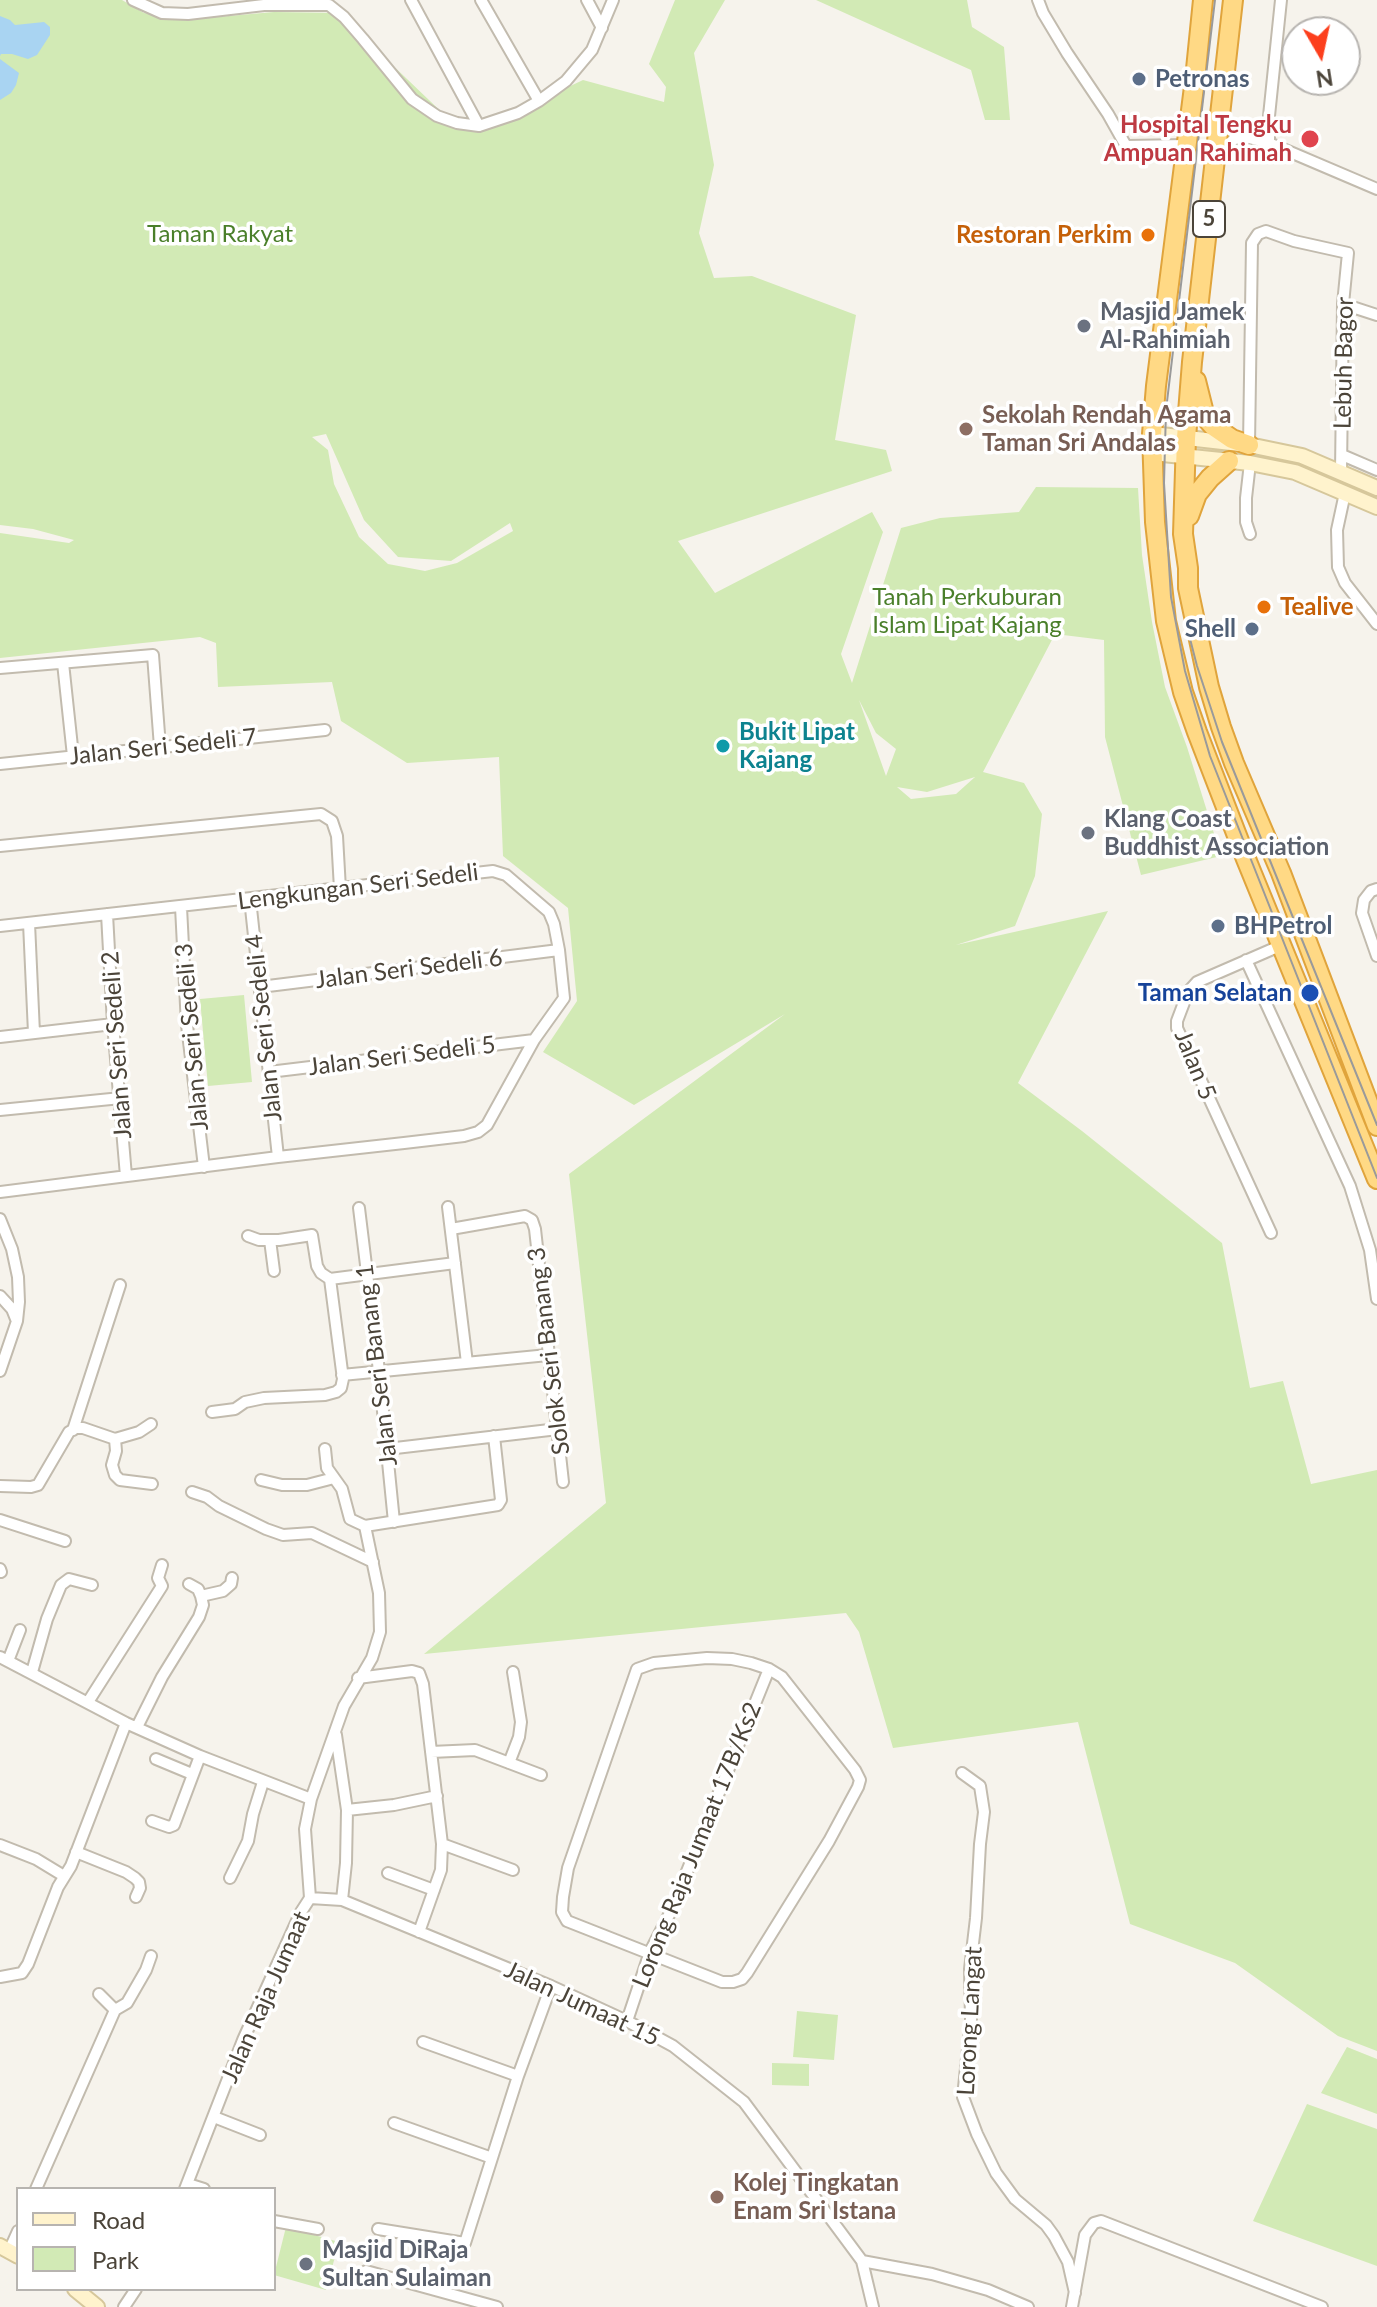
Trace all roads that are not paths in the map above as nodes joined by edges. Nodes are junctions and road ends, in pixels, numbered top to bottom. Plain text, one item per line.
1 (133, 0) edge
2 (411, 0) edge
3 (481, 0) edge
4 (587, 0) edge
5 (613, 0) edge
6 (1038, 0) edge
7 (1203, 0) edge
8 (1233, 0) edge
9 (1281, 0) edge
10 (330, 2) edge
11 (147, 3) edge
12 (602, 28) junction
13 (539, 101) junction
14 (479, 126) junction
15 (1269, 143) junction
16 (1186, 145) junction
17 (1216, 159) junction
18 (1377, 189) edge
19 (1343, 304) junction
20 (1377, 315) edge
21 (1192, 362) junction
22 (1152, 443) junction
23 (1186, 448) junction
24 (1250, 454) junction
25 (1342, 455) junction
26 (1229, 461) junction
27 (1377, 470) edge
28 (1341, 472) junction
29 (1377, 488) edge
30 (1345, 493) junction
31 (1377, 507) edge
32 (1183, 534) junction
33 (1250, 534) dead end
34 (1377, 624) edge
35 (63, 663) junction
36 (0, 668) edge
37 (325, 730) dead end
38 (160, 747) junction
39 (73, 756) junction
40 (0, 764) edge
41 (0, 846) edge
42 (340, 889) junction
43 (1377, 889) edge
44 (250, 899) junction
45 (181, 907) junction
46 (107, 914) junction
47 (29, 923) junction
48 (0, 926) edge
49 (1282, 945) junction
50 (559, 950) junction
51 (1377, 956) edge
52 (1246, 960) junction
53 (260, 987) junction
54 (113, 1024) junction
55 (34, 1033) junction
56 (0, 1037) edge
57 (534, 1040) junction
58 (269, 1072) junction
59 (121, 1098) junction
60 (0, 1110) edge
61 (1377, 1126) edge
62 (278, 1157) junction
63 (204, 1167) junction
64 (126, 1176) junction
65 (1377, 1179) edge
66 (0, 1192) edge
67 (448, 1207) dead end
68 (359, 1208) dead end
69 (0, 1219) edge
70 (451, 1229) junction
71 (1271, 1233) dead end
72 (248, 1236) dead end
73 (270, 1240) junction
74 (455, 1263) junction
75 (274, 1271) dead end
76 (367, 1276) junction
77 (330, 1279) junction
78 (120, 1285) dead end
79 (0, 1296) edge
80 (1377, 1299) edge
81 (17, 1321) junction
82 (548, 1355) junction
83 (467, 1363) junction
84 (1, 1368) edge
85 (379, 1371) junction
86 (342, 1375) junction
87 (212, 1412) dead end
88 (151, 1424) dead end
89 (558, 1429) junction
90 (73, 1430) junction
91 (494, 1436) junction
92 (115, 1439) junction
93 (325, 1449) dead end
94 (387, 1449) junction
95 (334, 1478) junction
96 (261, 1480) dead end
97 (563, 1482) dead end
98 (152, 1484) dead end
99 (0, 1486) edge
100 (192, 1492) dead end
101 (394, 1522) junction
102 (1, 1523) edge
103 (365, 1526) junction
104 (65, 1541) dead end
105 (373, 1562) junction
106 (162, 1565) dead end
107 (232, 1578) dead end
108 (189, 1584) dead end
109 (92, 1585) dead end
110 (201, 1596) junction
111 (20, 1630) dead end
112 (4, 1659) edge
113 (769, 1669) junction
114 (32, 1672) junction
115 (513, 1672) dead end
116 (358, 1678) junction
117 (88, 1702) junction
118 (126, 1723) junction
119 (137, 1727) junction
120 (336, 1732) junction
121 (431, 1752) junction
122 (156, 1759) dead end
123 (509, 1763) junction
124 (197, 1765) junction
125 (962, 1773) dead end
126 (541, 1775) dead end
127 (266, 1786) junction
128 (437, 1796) junction
129 (311, 1799) junction
130 (347, 1810) junction
131 (152, 1821) dead end
132 (442, 1844) junction
133 (0, 1845) edge
134 (76, 1852) junction
135 (513, 1870) dead end
136 (388, 1873) dead end
137 (64, 1876) junction
138 (230, 1878) dead end
139 (434, 1890) junction
140 (136, 1897) dead end
141 (310, 1898) junction
142 (342, 1900) junction
143 (419, 1932) junction
144 (650, 1952) junction
145 (151, 1956) dead end
146 (0, 1977) edge
147 (551, 1986) junction
148 (99, 1994) dead end
149 (115, 2010) junction
150 (627, 2021) junction
151 (423, 2042) dead end
152 (518, 2076) junction
153 (214, 2117) junction
154 (394, 2123) dead end
155 (260, 2135) dead end
156 (492, 2158) junction
157 (186, 2186) edge
158 (37, 2187) edge
159 (276, 2221) edge
160 (318, 2229) dead end
161 (378, 2229) dead end
162 (862, 2261) junction
163 (366, 2271) dead end
164 (77, 2291) edge
165 (1075, 2293) junction
166 (97, 2307) edge
167 (497, 2307) edge
168 (873, 2307) edge
169 (1028, 2307) edge
170 (1072, 2307) edge
171 (1322, 2307) edge

1 - 11 street
2 - 14 street
3 - 13 street
4 - 12 street
5 - 12 street
6 - 16 street
7 - 16 highway, 5
8 - 17 highway, 5
9 - 15 street
10 - 11 street
10 - 14 street
12 - 13 street
13 - 14 street
15 - 17 street
15 - 18 street
16 - 22 highway, 5
17 - 21 highway, 5
19 - 20 street
19 - 24 street, Lebuh Bagor
19 - 25 street, Lebuh Bagor
21 - 23 highway, 5
21 - 24 highway
22 - 23 main road
22 - 49 highway, 5
23 - 24 main road
23 - 26 main road
23 - 32 highway, 5
24 - 26 main road
24 - 28 main road
24 - 30 main road
24 - 33 street
25 - 27 street
25 - 28 street, Lebuh Bagor
26 - 32 highway
28 - 29 main road
30 - 31 main road
30 - 34 street
32 - 61 highway, 5
35 - 36 street
35 - 38 street
35 - 39 street
37 - 38 street, Jalan Seri Sedeli 7
38 - 39 street, Jalan Seri Sedeli 7
39 - 40 street, Jalan Seri Sedeli 7
41 - 42 street
42 - 44 street, Lengkungan Seri Sedeli
42 - 50 street, Lengkungan Seri Sedeli
43 - 51 street
44 - 45 street, Lengkungan Seri Sedeli
44 - 53 street, Jalan Seri Sedeli 4
45 - 46 street, Lengkungan Seri Sedeli
45 - 63 street, Jalan Seri Sedeli 3
46 - 47 street, Lengkungan Seri Sedeli
46 - 54 street, Jalan Seri Sedeli 2
47 - 48 street, Lengkungan Seri Sedeli
47 - 55 street
49 - 52 street, Jalan 5
49 - 65 highway, 5
50 - 53 street, Jalan Seri Sedeli 6
50 - 57 street, Lengkungan Seri Sedeli
52 - 71 street, Jalan 5
52 - 80 street
53 - 58 street, Jalan Seri Sedeli 4
54 - 55 street
54 - 59 street, Jalan Seri Sedeli 2
55 - 56 street
57 - 58 street, Jalan Seri Sedeli 5
57 - 62 street, Lengkungan Seri Sedeli
58 - 62 street, Jalan Seri Sedeli 4
59 - 60 street
59 - 64 street, Jalan Seri Sedeli 2
62 - 63 street, Lengkungan Seri Sedeli
63 - 64 street, Lengkungan Seri Sedeli
64 - 66 street, Lengkungan Seri Sedeli
67 - 70 street
68 - 76 street, Jalan Seri Banang 1
69 - 81 street
70 - 74 street
70 - 82 street, Solok Seri Banang 3
72 - 73 street
73 - 75 street
73 - 77 street
74 - 76 street
74 - 83 street
76 - 77 street
76 - 85 street, Jalan Seri Banang 1
77 - 86 street
78 - 90 street
79 - 81 street
81 - 84 street
82 - 83 street
82 - 89 street, Solok Seri Banang 3
83 - 85 street
85 - 86 street
85 - 94 street, Jalan Seri Banang 1
86 - 87 street
88 - 92 street
89 - 91 street
89 - 97 street, Solok Seri Banang 3
90 - 92 street
90 - 99 street
91 - 94 street
91 - 101 street
92 - 98 street
93 - 95 street
94 - 101 street, Jalan Seri Banang 1
95 - 96 street
95 - 103 street
100 - 105 street
101 - 103 street
102 - 104 street
103 - 105 street, Jalan Raja Jumaat
105 - 116 street, Jalan Raja Jumaat
106 - 117 street
107 - 110 street
108 - 110 street
109 - 114 street
110 - 119 street
111 - 112 street
112 - 114 street
113 - 144 street, Lorong Raja Jumaat 17B/Ks2
113 - 144 street
113 - 144 street
114 - 117 street
115 - 123 street
116 - 120 street, Jalan Raja Jumaat
116 - 121 street
117 - 118 street
118 - 119 street
118 - 134 street
119 - 124 street
120 - 129 street, Jalan Raja Jumaat
120 - 130 street, Jalan Raja Jumaat
121 - 123 street
121 - 128 street
122 - 124 street
123 - 126 street
124 - 127 street
124 - 131 street
125 - 165 street, Lorong Langat
127 - 129 street
127 - 138 street
128 - 130 street
128 - 132 street
129 - 141 street, Jalan Raja Jumaat
130 - 142 street, Jalan Raja Jumaat
132 - 135 street
132 - 139 street
133 - 137 street
134 - 137 street
134 - 140 street
136 - 139 street
137 - 146 street
139 - 143 street
141 - 142 street, Jalan Jumaat 15
141 - 153 street, Jalan Raja Jumaat
142 - 143 street, Jalan Jumaat 15
143 - 147 street, Jalan Jumaat 15
144 - 150 street, Lorong Raja Jumaat 17B/Ks2
145 - 149 street
147 - 150 street, Jalan Jumaat 15
147 - 152 street
148 - 149 street
149 - 158 street
150 - 162 street, Jalan Jumaat 15
151 - 152 street
152 - 156 street
153 - 155 street
153 - 157 street, Jalan Raja Jumaat
154 - 156 street
156 - 161 street
159 - 160 street
162 - 168 street, Jalan Jumaat 15
162 - 169 street
163 - 167 street
164 - 166 main road
165 - 170 street, Lorong Langat
165 - 171 street, Lorong Langat

